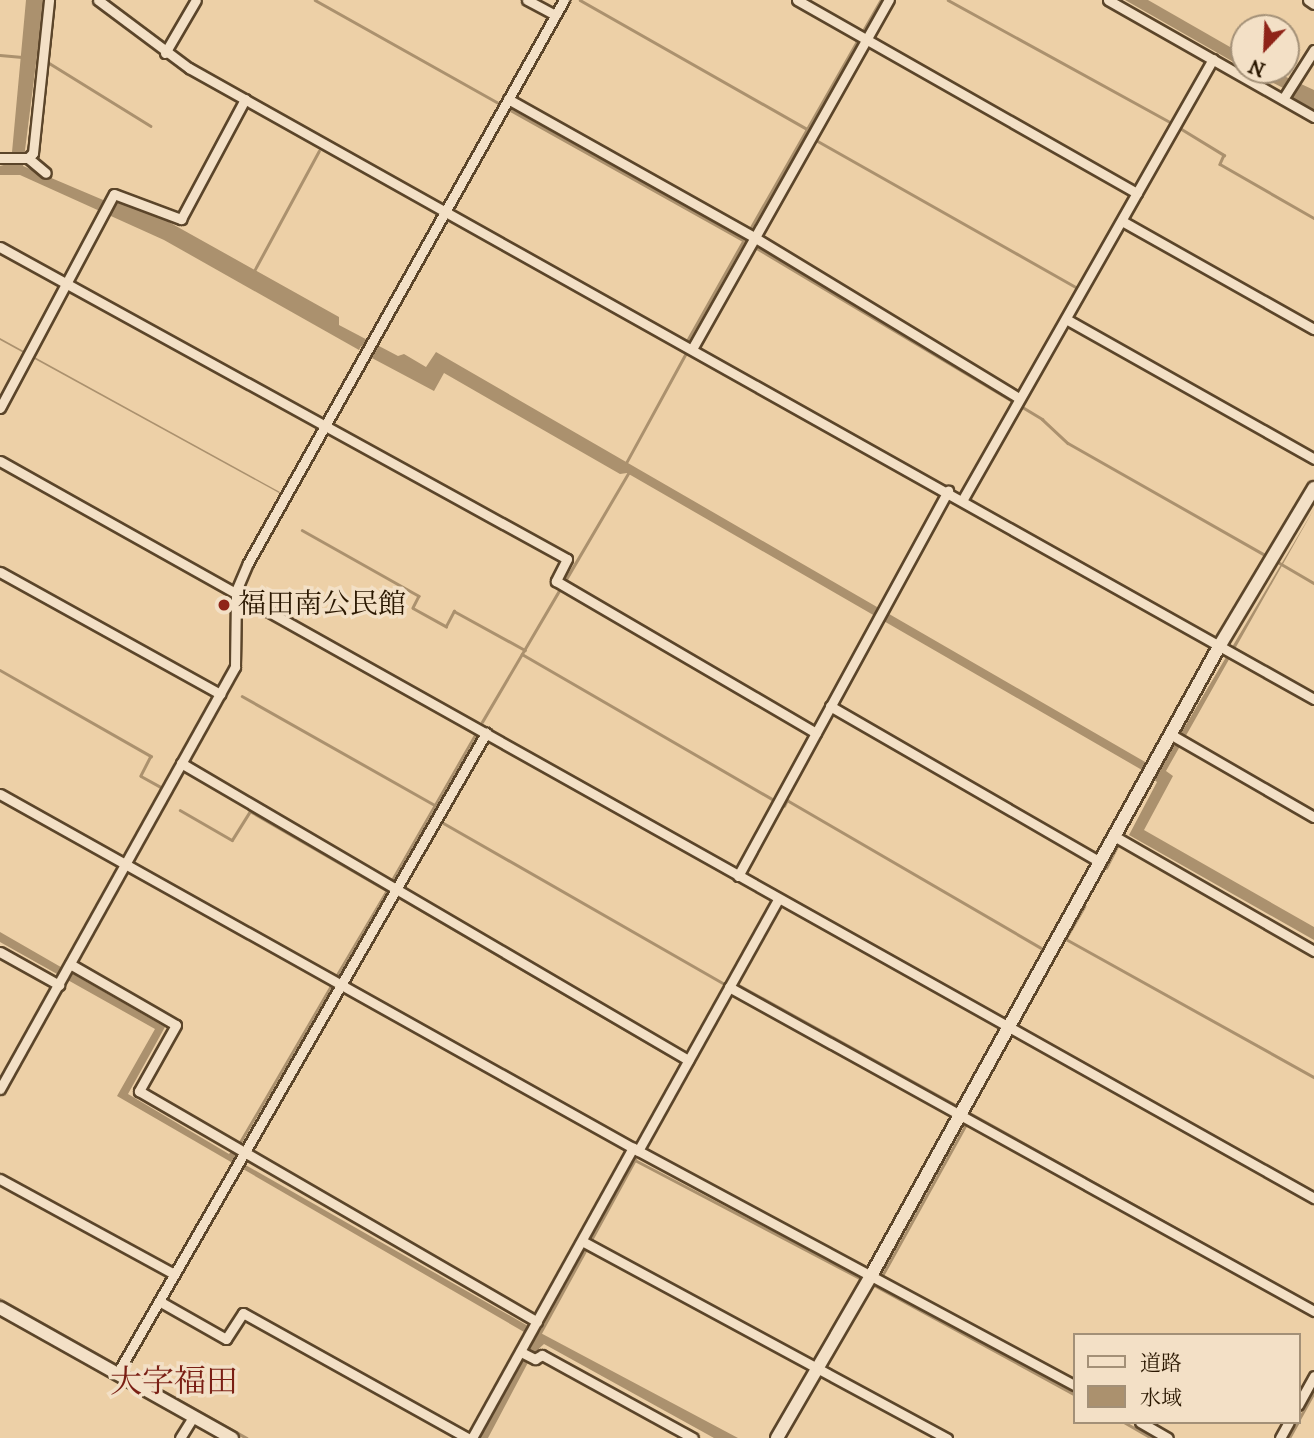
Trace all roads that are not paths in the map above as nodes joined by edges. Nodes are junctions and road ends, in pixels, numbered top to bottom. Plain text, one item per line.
1 (49, 0) edge
2 (98, 0) edge
3 (196, 0) edge
4 (527, 0) edge
5 (564, 0) edge
6 (797, 0) edge
7 (889, 0) edge
8 (1108, 0) edge
9 (1308, 0) edge
10 (1314, 4) edge
11 (555, 15) junction
12 (868, 37) junction
13 (1314, 50) edge
14 (165, 53) junction
15 (1213, 59) junction
16 (1285, 96) junction
17 (245, 99) junction
18 (505, 104) junction
19 (1314, 117) edge
20 (4, 158) edge
21 (26, 158) junction
22 (46, 173) dead end
23 (1137, 193) junction
24 (443, 209) junction
25 (1122, 221) junction
26 (752, 242) junction
27 (0, 247) edge
28 (68, 284) junction
29 (1066, 319) junction
30 (1314, 329) edge
31 (692, 349) junction
32 (1015, 401) junction
33 (0, 408) edge
34 (326, 425) junction
35 (1314, 459) edge
36 (0, 461) edge
37 (1314, 488) edge
38 (948, 491) junction
39 (963, 499) junction
40 (0, 572) edge
41 (236, 591) junction
42 (1227, 649) junction
43 (220, 694) junction
44 (1314, 699) edge
45 (830, 706) junction
46 (486, 733) junction
47 (816, 733) junction
48 (1177, 739) junction
49 (181, 763) junction
50 (0, 794) edge
51 (1314, 817) edge
52 (1114, 836) junction
53 (1100, 862) junction
54 (125, 864) junction
55 (738, 876) junction
56 (396, 889) junction
57 (778, 899) junction
58 (1314, 951) edge
59 (0, 952) edge
60 (64, 974) junction
61 (342, 984) junction
62 (729, 987) junction
63 (1008, 1027) junction
64 (688, 1060) junction
65 (0, 1089) edge
66 (960, 1115) junction
67 (635, 1149) junction
68 (240, 1152) junction
69 (0, 1179) edge
70 (1314, 1198) edge
71 (586, 1243) junction
72 (174, 1274) junction
73 (872, 1274) junction
74 (159, 1301) junction
75 (0, 1308) edge
76 (1314, 1311) edge
77 (536, 1324) junction
78 (521, 1352) junction
79 (818, 1368) junction
80 (120, 1369) junction
81 (1314, 1376) edge
82 (1072, 1384) edge
83 (1300, 1401) edge
84 (194, 1416) junction
85 (1144, 1424) edge
86 (180, 1438) edge
87 (232, 1438) edge
88 (470, 1438) edge
89 (694, 1438) edge
90 (776, 1438) edge
91 (947, 1438) edge
92 (1168, 1438) edge

1 - 21 street
2 - 14 street
3 - 14 street
4 - 11 street
5 - 11 street
6 - 12 street
7 - 12 street
8 - 15 street
9 - 10 street
11 - 18 street
12 - 23 street
12 - 26 street
13 - 16 street
14 - 17 street
15 - 16 street
15 - 23 street
16 - 19 street
17 - 24 street
17 - 28 street
18 - 24 street
18 - 26 street
20 - 21 street
21 - 22 street
23 - 25 street
24 - 31 street
24 - 34 street
25 - 29 street
25 - 30 street
26 - 31 street
26 - 32 street
27 - 28 street
28 - 33 street
28 - 34 street
29 - 32 street
29 - 35 street
31 - 38 street
32 - 39 street
34 - 41 street
34 - 47 street
36 - 41 street
37 - 42 street
38 - 39 street
38 - 45 street
39 - 42 street
40 - 43 street
41 - 43 street
41 - 46 street
42 - 44 street
42 - 48 street
43 - 49 street
45 - 47 street
45 - 53 street
46 - 55 street
46 - 56 street
47 - 55 street
48 - 51 street
48 - 52 street
49 - 54 street
49 - 56 street
50 - 54 street
52 - 53 street
52 - 58 street
53 - 63 street
54 - 60 street
54 - 61 street
55 - 57 street
56 - 61 street
56 - 64 street
57 - 62 street
57 - 63 street
59 - 60 street
60 - 65 street
60 - 68 street
61 - 67 street
61 - 68 street
62 - 64 street
62 - 66 street
63 - 66 street
63 - 70 street
64 - 67 street
66 - 73 street
66 - 76 street
67 - 71 street
67 - 73 street
68 - 72 street
68 - 77 street
69 - 72 street
71 - 77 street
71 - 79 street
72 - 74 street
73 - 79 street
73 - 82 street
74 - 80 street
74 - 88 street
75 - 80 street
77 - 78 street
78 - 88 street
78 - 89 street
79 - 90 street
79 - 91 street
80 - 84 street
81 - 83 street
84 - 86 street
84 - 87 street
85 - 92 street

